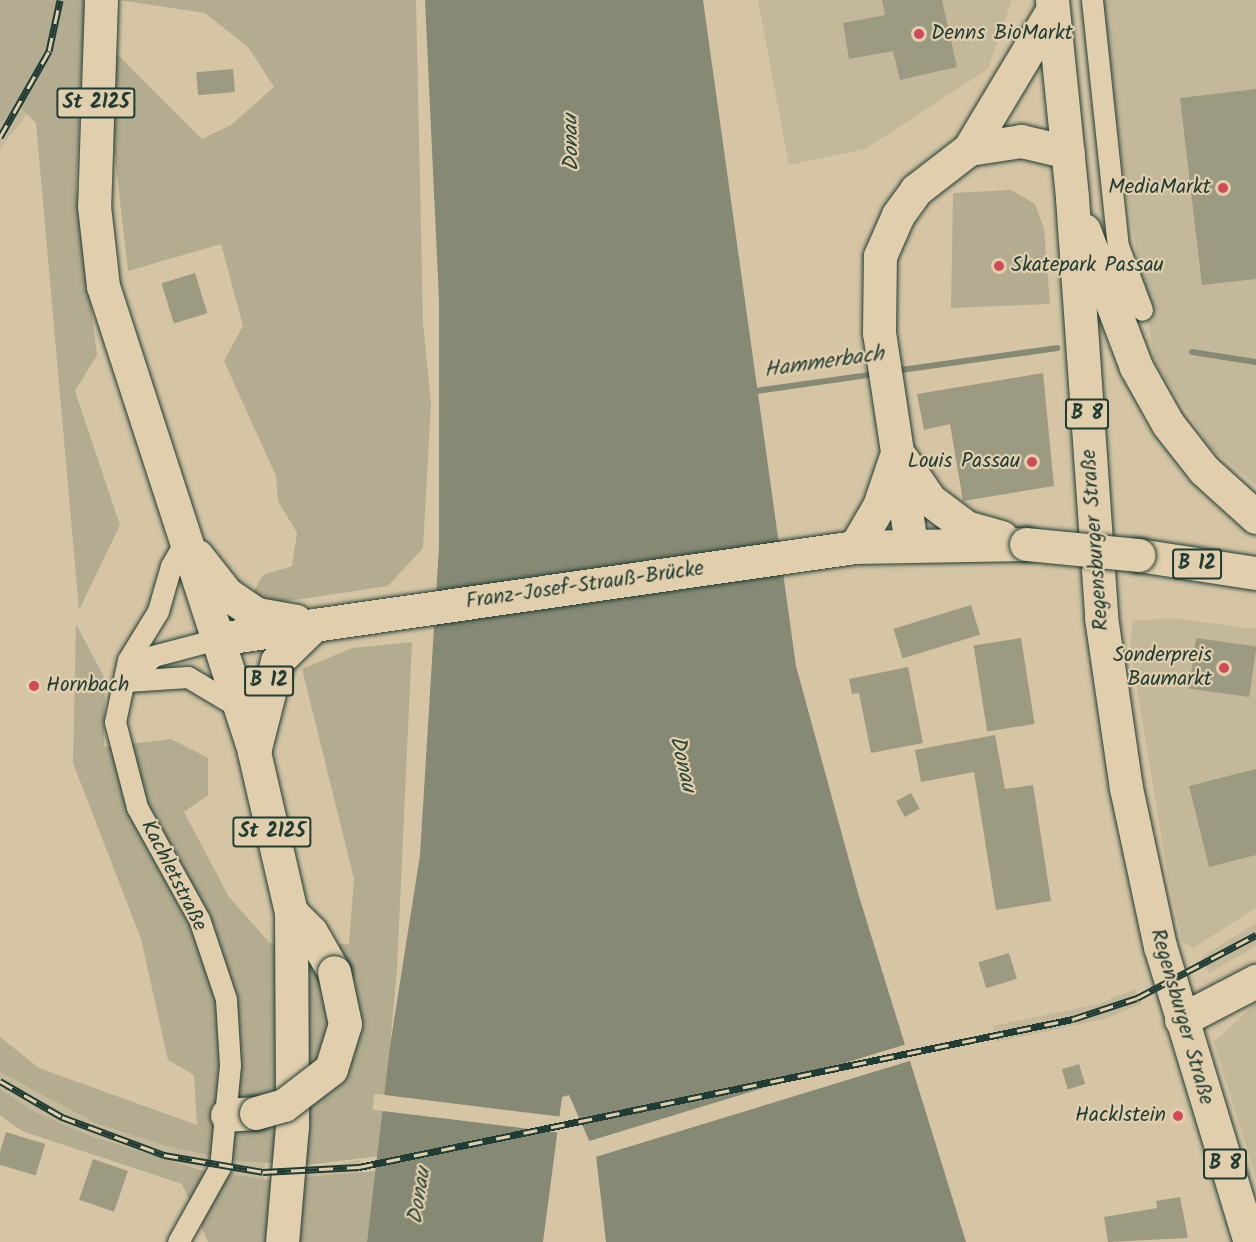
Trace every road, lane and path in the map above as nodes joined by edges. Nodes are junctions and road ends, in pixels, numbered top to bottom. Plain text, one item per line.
1 (101, 0) edge
2 (1092, 0) edge
3 (1052, 6) edge
4 (969, 149) junction
5 (1068, 152) junction
6 (1072, 198) junction
7 (1142, 310) dead end
8 (897, 452) junction
9 (1256, 517) edge
10 (185, 542) junction
11 (911, 544) junction
12 (1026, 544) junction
13 (855, 547) junction
14 (1256, 573) edge
15 (314, 625) junction
16 (217, 639) junction
17 (125, 683) junction
18 (241, 709) junction
19 (254, 752) junction
20 (291, 912) junction
21 (1256, 981) edge
22 (1181, 1020) junction
23 (242, 1114) junction
24 (178, 1242) edge
25 (282, 1242) edge
26 (1250, 1242) edge

1 - 10 main road, St 2125
2 - 7 street
3 - 4 main road, B 8
3 - 5 main road, Regensburger Straße / B 8
4 - 5 main road, B 8
4 - 8 main road, B 8
5 - 6 main road, Regensburger Straße / B 8
6 - 9 main road, B 8
6 - 22 main road, Regensburger Straße / B 8
8 - 11 main road, B 8
8 - 12 main road, B 8
8 - 13 main road, B 8
10 - 15 main road
10 - 16 main road, St 2125
10 - 17 street, Kachletstraße
11 - 12 main road, B 12
11 - 13 main road, B 12
12 - 14 main road, B 12, bridge
13 - 15 main road, Franz-Josef-Strauß-Brücke
15 - 16 main road, Franz-Josef-Strauß-Brücke
15 - 19 main road, B 12
16 - 17 street
16 - 18 main road, St 2125
17 - 18 street
17 - 23 street, Kachletstraße
18 - 19 main road, St 2125
19 - 20 main road, St 2125
20 - 23 main road, bridge
20 - 25 main road, St 2125
21 - 22 main road
22 - 26 main road, Regensburger Straße / B 8
23 - 24 street, Kachletstraße

